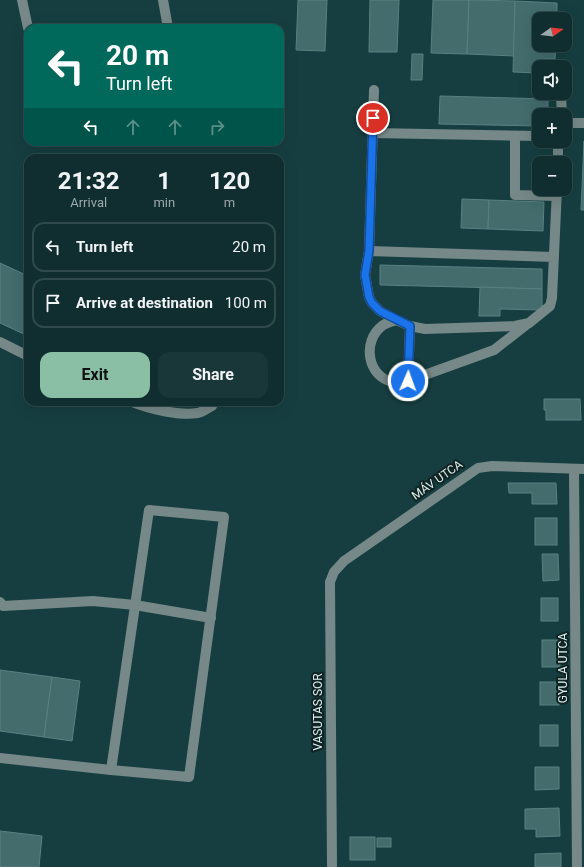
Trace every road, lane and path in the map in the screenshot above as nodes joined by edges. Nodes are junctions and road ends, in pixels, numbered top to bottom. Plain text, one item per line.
1 (22, 0) edge
2 (162, 0) edge
3 (27, 24) edge
4 (167, 24) edge
5 (374, 90) dead end
6 (572, 123) edge
7 (584, 123) edge
8 (372, 133) junction
9 (515, 136) junction
10 (532, 136) edge
11 (532, 195) edge
12 (556, 196) edge
13 (369, 251) junction
14 (554, 257) junction
15 (396, 320) junction
16 (529, 323) junction
17 (410, 326) junction
18 (0, 342) edge
19 (24, 354) edge
20 (408, 381) junction
21 (141, 406) edge
22 (212, 406) edge
23 (579, 469) edge
24 (344, 561) joint
25 (0, 602) edge
26 (135, 605) junction
27 (211, 618) junction
28 (0, 758) edge
29 (111, 770) junction
30 (332, 867) edge
31 (577, 867) edge

1 - 3 street
2 - 4 street
5 - 8 street
6 - 7 street
8 - 9 street
8 - 13 street
9 - 10 street
9 - 11 street
12 - 14 street
13 - 14 street
13 - 15 street
14 - 16 street
15 - 17 street
15 - 20 street
16 - 17 street
16 - 20 street
17 - 20 street
18 - 19 street
21 - 22 street
23 - 24 street, MÁV UTCA
23 - 31 street, GYULA UTCA
24 - 30 street, VASUTAS SOR
25 - 26 street
26 - 27 street
26 - 27 street
26 - 29 street
27 - 29 street
28 - 29 street

